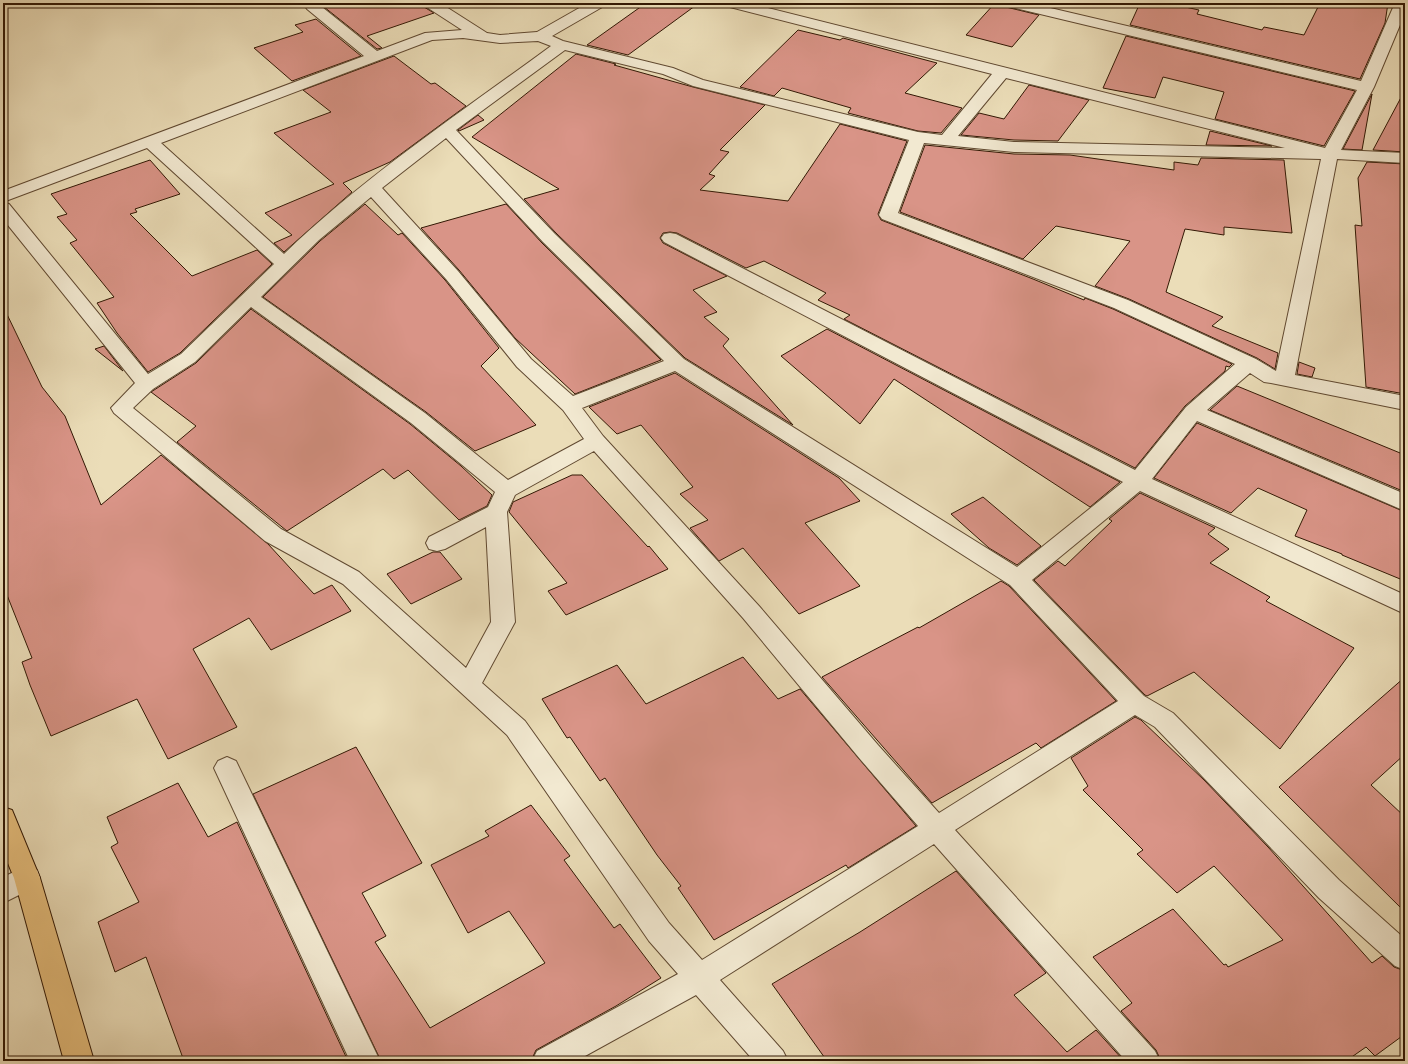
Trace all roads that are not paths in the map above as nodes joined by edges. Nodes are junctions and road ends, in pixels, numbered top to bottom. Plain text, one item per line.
1 (430, 3) edge
2 (599, 3) edge
3 (731, 3) edge
4 (1011, 3) edge
5 (1076, 3) edge
6 (1402, 3) edge
7 (312, 6) dead end
8 (1067, 17) junction
9 (540, 36) junction
10 (483, 37) junction
11 (562, 45) junction
12 (375, 57) junction
13 (1002, 72) junction
14 (1366, 87) junction
15 (447, 130) junction
16 (918, 137) junction
17 (946, 140) junction
18 (150, 142) junction
19 (1330, 154) junction
20 (1405, 158) edge
21 (372, 187) junction
22 (3, 197) edge
23 (3, 208) edge
24 (670, 238) dead end
25 (285, 265) junction
26 (251, 298) junction
27 (677, 363) junction
28 (1249, 364) junction
29 (1284, 380) junction
30 (146, 384) junction
31 (1405, 403) edge
32 (570, 405) junction
33 (1193, 412) junction
34 (596, 441) junction
35 (1138, 481) junction
36 (507, 490) junction
37 (1405, 503) edge
38 (496, 512) junction
39 (437, 543) dead end
40 (1018, 579) junction
41 (1405, 604) edge
42 (469, 685) junction
43 (1135, 703) junction
44 (227, 768) dead end
45 (3, 818) edge
46 (937, 828) junction
47 (27, 878) junction
48 (3, 891) edge
49 (1405, 957) edge
50 (699, 978) junction
51 (79, 1061) edge
52 (365, 1061) edge
53 (547, 1061) edge
54 (773, 1061) edge
55 (1145, 1061) edge

1 - 10 street
2 - 9 street
3 - 13 street
4 - 8 street
5 - 8 street
6 - 14 street
7 - 12 street
8 - 14 street
9 - 10 street
9 - 11 street
10 - 12 street
11 - 15 street
11 - 16 street
12 - 18 street
13 - 17 street
13 - 19 street
14 - 19 street
15 - 21 street
15 - 27 street
16 - 17 street
16 - 28 street
17 - 19 street
18 - 22 street
18 - 25 street
19 - 20 street
19 - 29 street
21 - 25 street
21 - 32 street
23 - 30 street
24 - 35 street
25 - 26 street
26 - 30 street
26 - 36 street
27 - 32 street
27 - 40 street
28 - 29 street
28 - 33 street
29 - 31 street
30 - 42 street
32 - 34 street
33 - 35 street
33 - 37 street
34 - 36 street
34 - 46 street
35 - 40 street
35 - 41 street
36 - 38 street
38 - 39 street
38 - 42 street
40 - 43 street
42 - 50 street
43 - 46 street
43 - 49 street
44 - 52 street
45 - 47 highway
46 - 50 street
46 - 55 street
47 - 48 street
47 - 51 highway
50 - 53 street
50 - 54 street

